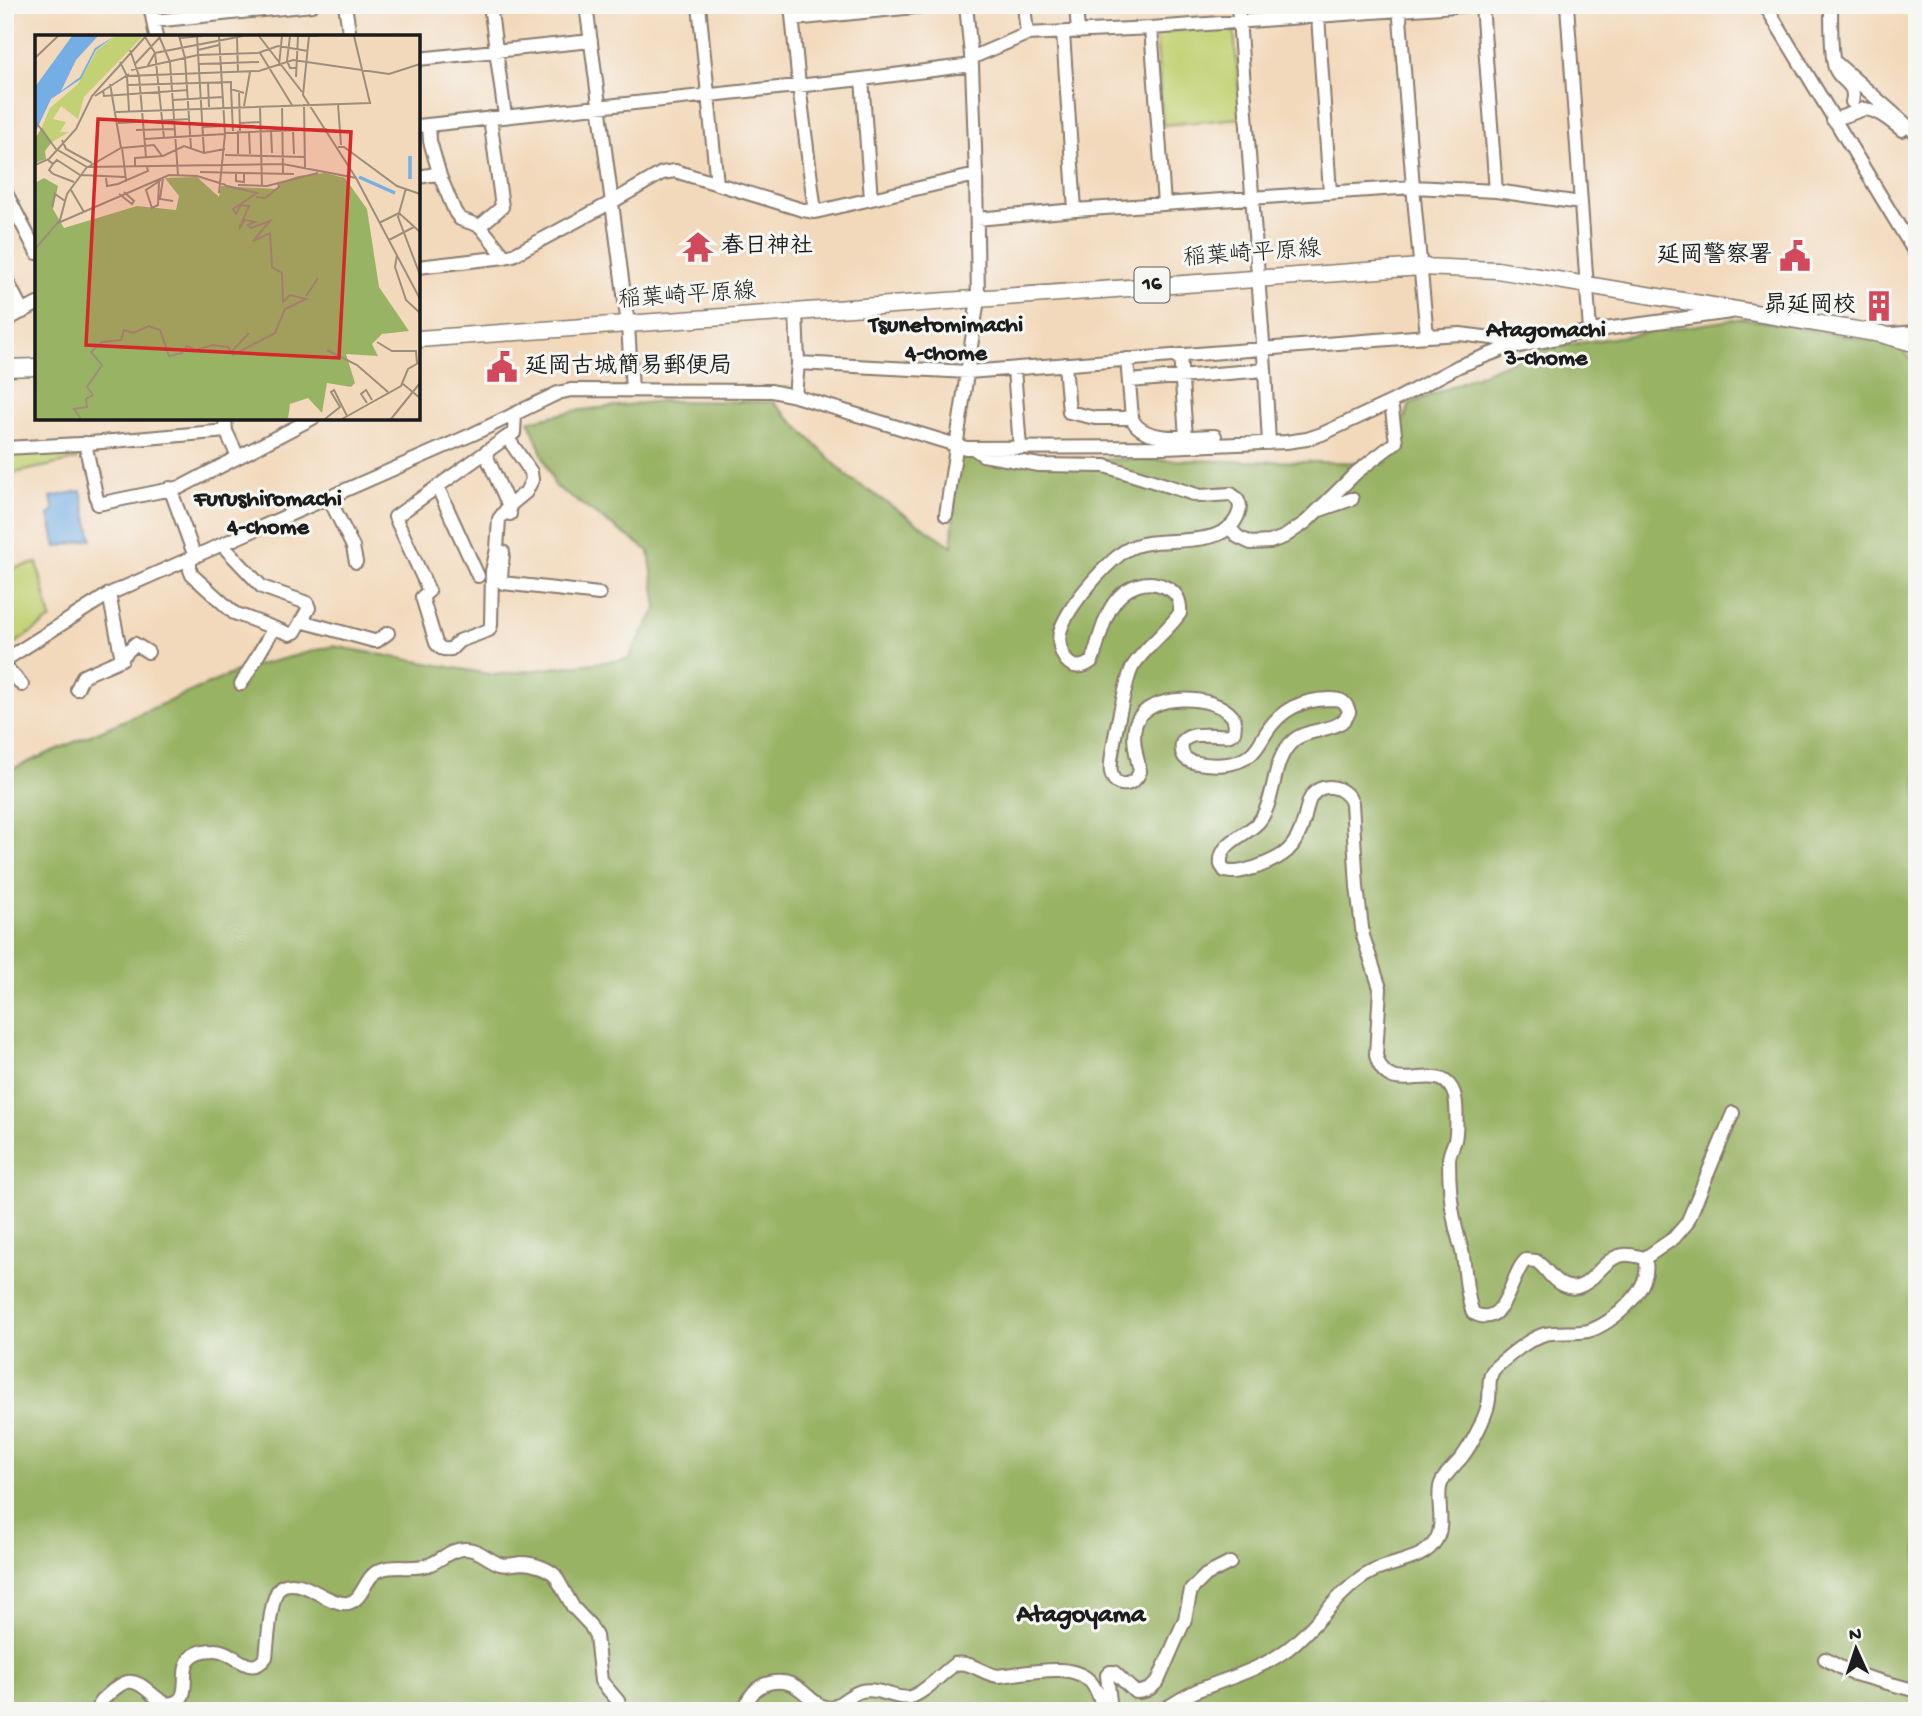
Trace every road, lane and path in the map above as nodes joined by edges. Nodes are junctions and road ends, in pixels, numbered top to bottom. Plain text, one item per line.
1 (150, 5) edge
2 (312, 5) edge
3 (345, 5) edge
4 (490, 5) edge
5 (586, 5) edge
6 (699, 5) edge
7 (791, 5) edge
8 (935, 5) edge
9 (966, 5) edge
10 (1024, 5) edge
11 (1076, 5) edge
12 (1238, 5) edge
13 (1469, 5) edge
14 (1482, 5) edge
15 (1567, 5) edge
16 (1765, 5) edge
17 (1830, 5) edge
18 (1399, 8) edge
19 (1318, 16) junction
20 (793, 19) junction
21 (1239, 21) junction
22 (153, 22) junction
23 (1152, 28) junction
24 (1078, 32) junction
25 (1063, 33) junction
26 (1027, 34) junction
27 (156, 35) edge
28 (350, 35) edge
29 (591, 41) junction
30 (495, 51) junction
31 (420, 60) edge
32 (1834, 61) junction
33 (971, 62) junction
34 (862, 79) junction
35 (799, 85) junction
36 (708, 95) junction
37 (1852, 102) junction
38 (1880, 102) junction
39 (600, 107) junction
40 (505, 116) junction
41 (490, 118) junction
42 (1833, 120) junction
43 (424, 125) edge
44 (1917, 134) edge
45 (1917, 141) edge
46 (976, 175) junction
47 (440, 176) junction
48 (420, 177) edge
49 (717, 184) junction
50 (1413, 187) junction
51 (5, 191) edge
52 (1496, 191) junction
53 (1330, 192) junction
54 (1252, 198) junction
55 (871, 199) junction
56 (612, 202) junction
57 (1581, 203) junction
58 (1164, 204) junction
59 (1075, 210) junction
60 (815, 212) junction
61 (977, 219) junction
62 (480, 226) junction
63 (35, 249) edge
64 (1917, 256) edge
65 (505, 257) junction
66 (420, 267) edge
67 (1420, 267) junction
68 (5, 277) edge
69 (1258, 277) junction
70 (1587, 285) junction
71 (978, 299) junction
72 (35, 305) edge
73 (1741, 311) junction
74 (23, 312) junction
75 (796, 312) junction
76 (5, 321) edge
77 (628, 325) junction
78 (1590, 331) junction
79 (1917, 332) edge
80 (1881, 334) junction
81 (1427, 336) junction
82 (420, 340) edge
83 (1530, 342) junction
84 (1917, 344) edge
85 (1263, 348) junction
86 (1180, 355) junction
87 (1127, 359) junction
88 (798, 363) junction
89 (1065, 364) junction
90 (35, 367) edge
91 (6, 368) edge
92 (1014, 369) junction
93 (1265, 370) junction
94 (968, 372) junction
95 (1182, 377) junction
96 (1129, 381) junction
97 (632, 390) junction
98 (795, 396) junction
99 (1391, 402) junction
100 (515, 415) junction
101 (1132, 418) junction
102 (309, 420) edge
103 (225, 425) edge
104 (1186, 436) junction
105 (508, 437) junction
106 (85, 443) junction
107 (1269, 443) junction
108 (1216, 444) junction
109 (956, 446) junction
110 (1020, 447) junction
111 (5, 448) edge
112 (973, 448) junction
113 (485, 453) junction
114 (238, 457) junction
115 (170, 488) junction
116 (438, 488) junction
117 (329, 498) junction
118 (1352, 499) dead end
119 (509, 506) junction
120 (1316, 511) junction
121 (946, 515) dead end
122 (1229, 527) junction
123 (225, 544) junction
124 (193, 558) junction
125 (356, 562) dead end
126 (478, 576) dead end
127 (109, 594) junction
128 (599, 594) dead end
129 (301, 621) junction
130 (274, 628) junction
131 (388, 633) dead end
132 (148, 652) dead end
133 (122, 657) junction
134 (5, 660) edge
135 (5, 666) edge
136 (241, 684) dead end
137 (22, 685) dead end
138 (77, 689) dead end
139 (1732, 1113) dead end
140 (1646, 1258) junction
141 (1230, 1563) dead end
142 (1825, 1659) dead end
143 (1917, 1691) edge
144 (98, 1711) edge
145 (623, 1711) edge
146 (744, 1711) edge
147 (1103, 1711) edge
148 (1111, 1711) edge
149 (1161, 1711) edge

1 - 22 street
2 - 22 street
3 - 28 street
4 - 30 street
5 - 29 street
6 - 36 street
7 - 20 street
8 - 20 street
9 - 33 street
10 - 26 street
11 - 24 street
12 - 21 street
13 - 18 street
14 - 52 street
15 - 57 street
16 - 42 street
17 - 32 street
18 - 19 street
18 - 50 street
19 - 21 street
19 - 53 street
20 - 35 street
21 - 23 street
21 - 54 street
22 - 27 street
23 - 24 street
23 - 58 street
24 - 25 street
25 - 26 street
25 - 59 street
26 - 33 street
29 - 30 street
29 - 39 street
30 - 31 street
30 - 40 street
32 - 37 street
32 - 38 street
33 - 34 street
33 - 46 street
34 - 35 street
34 - 55 street
35 - 36 street
35 - 60 street
36 - 39 street
36 - 49 street
37 - 38 street
37 - 42 street
38 - 44 street
39 - 40 street
39 - 56 street
40 - 41 street
41 - 43 street
41 - 62 street
42 - 45 street
42 - 64 street
43 - 47 street
46 - 55 street
46 - 61 street
47 - 48 street
47 - 62 street
49 - 56 street
49 - 60 street
50 - 52 street
50 - 53 street
50 - 67 street
51 - 63 street
52 - 57 street
53 - 54 street
54 - 58 street
54 - 69 street
55 - 60 street
56 - 65 street
56 - 77 street
57 - 70 street
58 - 59 street
59 - 61 street
61 - 71 street
62 - 65 street
65 - 66 street
67 - 69 main road, 稲葉崎平原線 / 16
67 - 70 main road, 稲葉崎平原線 / 16
67 - 81 street
68 - 74 street
69 - 71 main road, 稲葉崎平原線 / 16
69 - 85 street
70 - 73 main road, 稲葉崎平原線 / 16
70 - 78 street
71 - 75 main road, 稲葉崎平原線 / 16
71 - 94 street
72 - 74 street
73 - 78 street
73 - 80 main road, 稲葉崎平原線 / 16
74 - 76 street
75 - 77 main road, 稲葉崎平原線 / 16
75 - 88 street
77 - 82 main road, 稲葉崎平原線 / 16
77 - 97 street
78 - 83 street
79 - 80 street
80 - 84 main road, 稲葉崎平原線 / 16
81 - 83 street
81 - 85 street
83 - 99 street
85 - 86 street
85 - 93 street
86 - 87 street
86 - 95 street
87 - 89 street
87 - 96 street
88 - 94 street
88 - 98 street
89 - 92 street
89 - 101 street
90 - 91 main road
92 - 94 street
92 - 110 street
93 - 95 street
93 - 107 street
94 - 109 street
95 - 96 street
95 - 104 street
96 - 101 street
97 - 98 street
97 - 100 street
98 - 109 street
99 - 107 street
99 - 120 street
100 - 105 street
100 - 117 street
101 - 104 street
102 - 114 street
103 - 106 street
103 - 114 street
104 - 108 street
105 - 113 street
105 - 119 street
106 - 111 street
106 - 115 street
107 - 108 street
108 - 110 street
109 - 112 street
109 - 121 street
110 - 112 street
112 - 122 street
113 - 116 street
113 - 119 street
114 - 115 street
115 - 124 street
116 - 119 street
116 - 126 street
117 - 123 street
117 - 125 street
118 - 120 street
119 - 128 street
120 - 122 street
122 - 140 street
123 - 124 street
123 - 129 street
124 - 127 street
124 - 130 street
127 - 133 street
127 - 134 street
129 - 130 street
129 - 131 street
130 - 136 street
132 - 133 street
133 - 138 street
135 - 137 street
139 - 140 street
140 - 149 street
141 - 148 street
142 - 143 street
144 - 145 street
146 - 147 street

